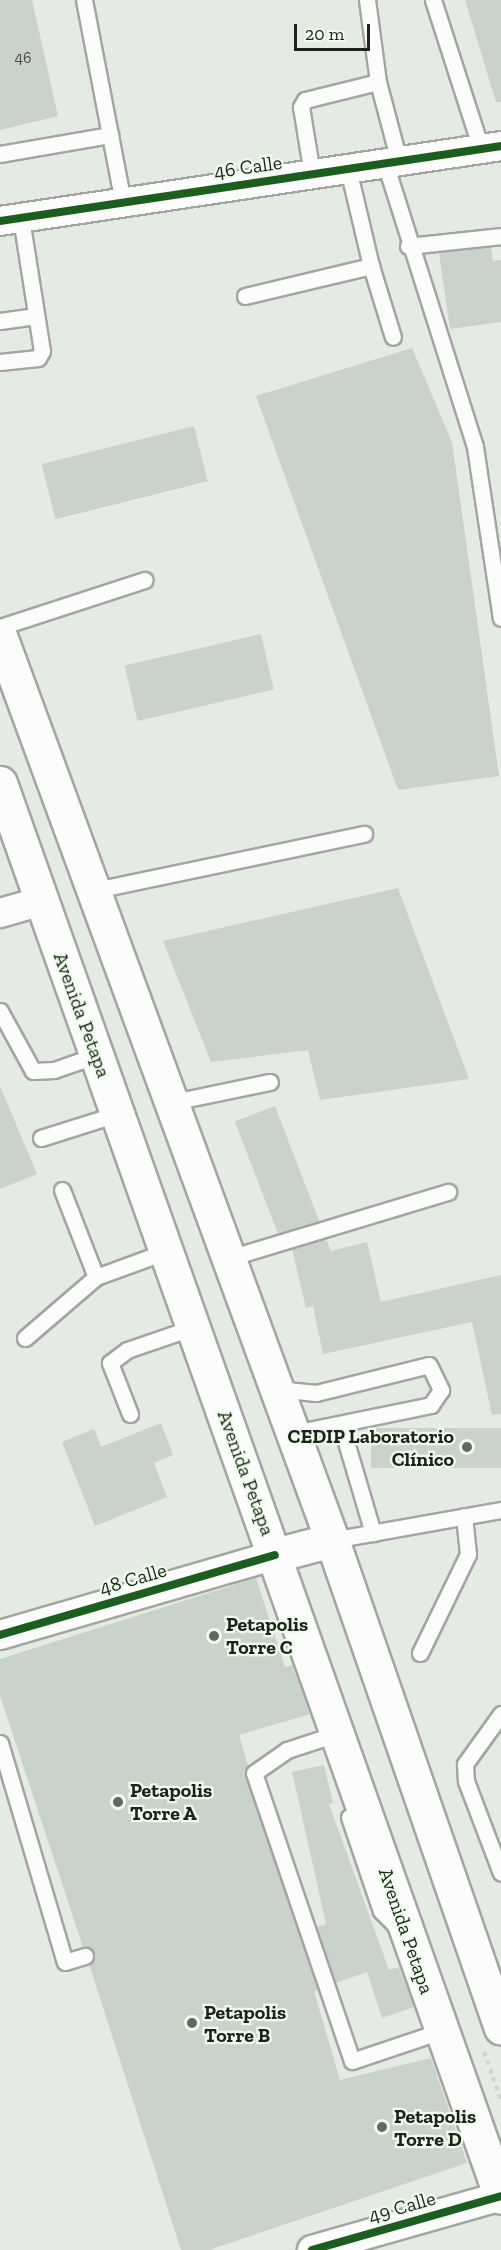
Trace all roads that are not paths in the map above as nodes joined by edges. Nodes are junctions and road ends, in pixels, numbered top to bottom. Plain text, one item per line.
1 (84, 0) edge
2 (367, 0) edge
3 (433, 0) edge
4 (378, 82) junction
5 (110, 135) junction
6 (491, 148) edge
7 (0, 154) edge
8 (392, 162) junction
9 (348, 169) junction
10 (312, 174) junction
11 (123, 202) junction
12 (11, 220) edge
13 (501, 236) edge
14 (408, 246) junction
15 (371, 266) junction
16 (245, 296) dead end
17 (36, 316) junction
18 (0, 321) edge
19 (393, 337) dead end
20 (0, 362) edge
21 (145, 580) dead end
22 (501, 618) edge
23 (0, 627) edge
24 (0, 636) edge
25 (0, 783) edge
26 (364, 834) dead end
27 (95, 891) junction
28 (42, 901) junction
29 (2, 906) edge
30 (0, 1011) edge
31 (97, 1056) junction
32 (270, 1083) dead end
33 (173, 1102) junction
34 (117, 1114) junction
35 (41, 1138) dead end
36 (62, 1190) dead end
37 (448, 1192) dead end
38 (166, 1251) junction
39 (229, 1258) junction
40 (96, 1277) junction
41 (194, 1327) junction
42 (25, 1338) dead end
43 (277, 1389) junction
44 (130, 1414) dead end
45 (341, 1425) junction
46 (290, 1434) junction
47 (501, 1510) edge
48 (464, 1516) junction
49 (373, 1533) junction
50 (332, 1540) junction
51 (275, 1555) junction
52 (0, 1635) edge
53 (420, 1653) dead end
54 (501, 1714) edge
55 (336, 1734) junction
56 (0, 1743) edge
57 (501, 1873) edge
58 (85, 1956) dead end
59 (501, 2028) edge
60 (441, 2031) junction
61 (501, 2197) edge
62 (312, 2250) edge

1 - 5 lane
2 - 4 lane
3 - 6 lane
4 - 8 lane
4 - 10 lane
5 - 7 lane
5 - 11 lane
6 - 8 street, 46 Calle
8 - 9 street, 46 Calle
8 - 14 lane
9 - 10 street, 46 Calle
9 - 15 lane
10 - 11 street, 46 Calle
11 - 12 street, 46 Calle
12 - 17 lane
13 - 14 lane
14 - 22 lane
15 - 16 lane
15 - 19 lane
17 - 18 lane
17 - 20 lane
21 - 23 lane
24 - 27 main road
25 - 28 main road, Avenida Petapa
26 - 27 lane
27 - 33 main road
28 - 29 street
28 - 31 main road, Avenida Petapa
30 - 31 lane
31 - 34 main road, Avenida Petapa
32 - 33 lane
33 - 39 main road
34 - 35 lane
34 - 38 main road, Avenida Petapa
36 - 40 lane
37 - 39 lane
38 - 40 lane
38 - 41 main road, Avenida Petapa
39 - 43 main road
40 - 42 lane
41 - 44 lane
41 - 51 main road, Avenida Petapa
43 - 45 lane
43 - 46 main road
45 - 46 lane
45 - 49 lane
46 - 50 main road
47 - 48 lane
48 - 49 lane
48 - 53 lane
49 - 50 lane
50 - 51 main road
50 - 59 main road
51 - 52 street, 48 Calle
51 - 55 main road, Avenida Petapa
54 - 57 lane
55 - 60 main road, Avenida Petapa
55 - 60 lane
56 - 58 lane
60 - 61 main road, Avenida Petapa
61 - 62 street, 49 Calle

